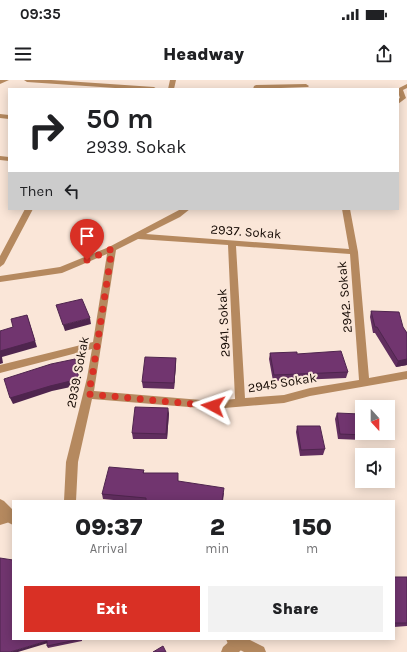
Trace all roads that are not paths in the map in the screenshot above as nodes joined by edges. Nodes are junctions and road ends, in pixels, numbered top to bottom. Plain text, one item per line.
1 (6, 80) edge
2 (27, 80) edge
3 (0, 82) edge
4 (305, 85) edge
5 (407, 86) edge
6 (140, 88) edge
7 (256, 88) edge
8 (399, 101) edge
9 (29, 210) edge
10 (168, 210) edge
11 (184, 210) edge
12 (346, 210) edge
13 (172, 218) junction
14 (136, 236) junction
15 (232, 243) junction
16 (112, 249) junction
17 (354, 252) junction
18 (0, 264) edge
19 (0, 279) edge
20 (97, 344) junction
21 (0, 369) edge
22 (407, 375) edge
23 (364, 384) junction
24 (88, 394) junction
25 (240, 403) junction
26 (70, 500) edge
27 (0, 505) edge
28 (8, 518) edge
29 (236, 641) edge
30 (228, 652) edge
31 (259, 652) edge

1 - 3 street
2 - 6 street
4 - 7 street
5 - 8 street
9 - 18 street
10 - 13 street
11 - 13 street
12 - 17 street, 2942. Sokak
13 - 14 street
14 - 15 street, 2937. Sokak
14 - 16 street
15 - 17 street, 2937. Sokak
15 - 25 street, 2941. Sokak
16 - 19 street
16 - 20 street, 2939. Sokak
17 - 23 street, 2942. Sokak
20 - 21 street
20 - 24 street, 2939. Sokak
22 - 23 street, 2945 Sokak
23 - 25 street, 2945 Sokak
24 - 25 street, 2945 Sokak
24 - 26 street, 2939. Sokak
27 - 28 street
29 - 30 street
29 - 31 street

